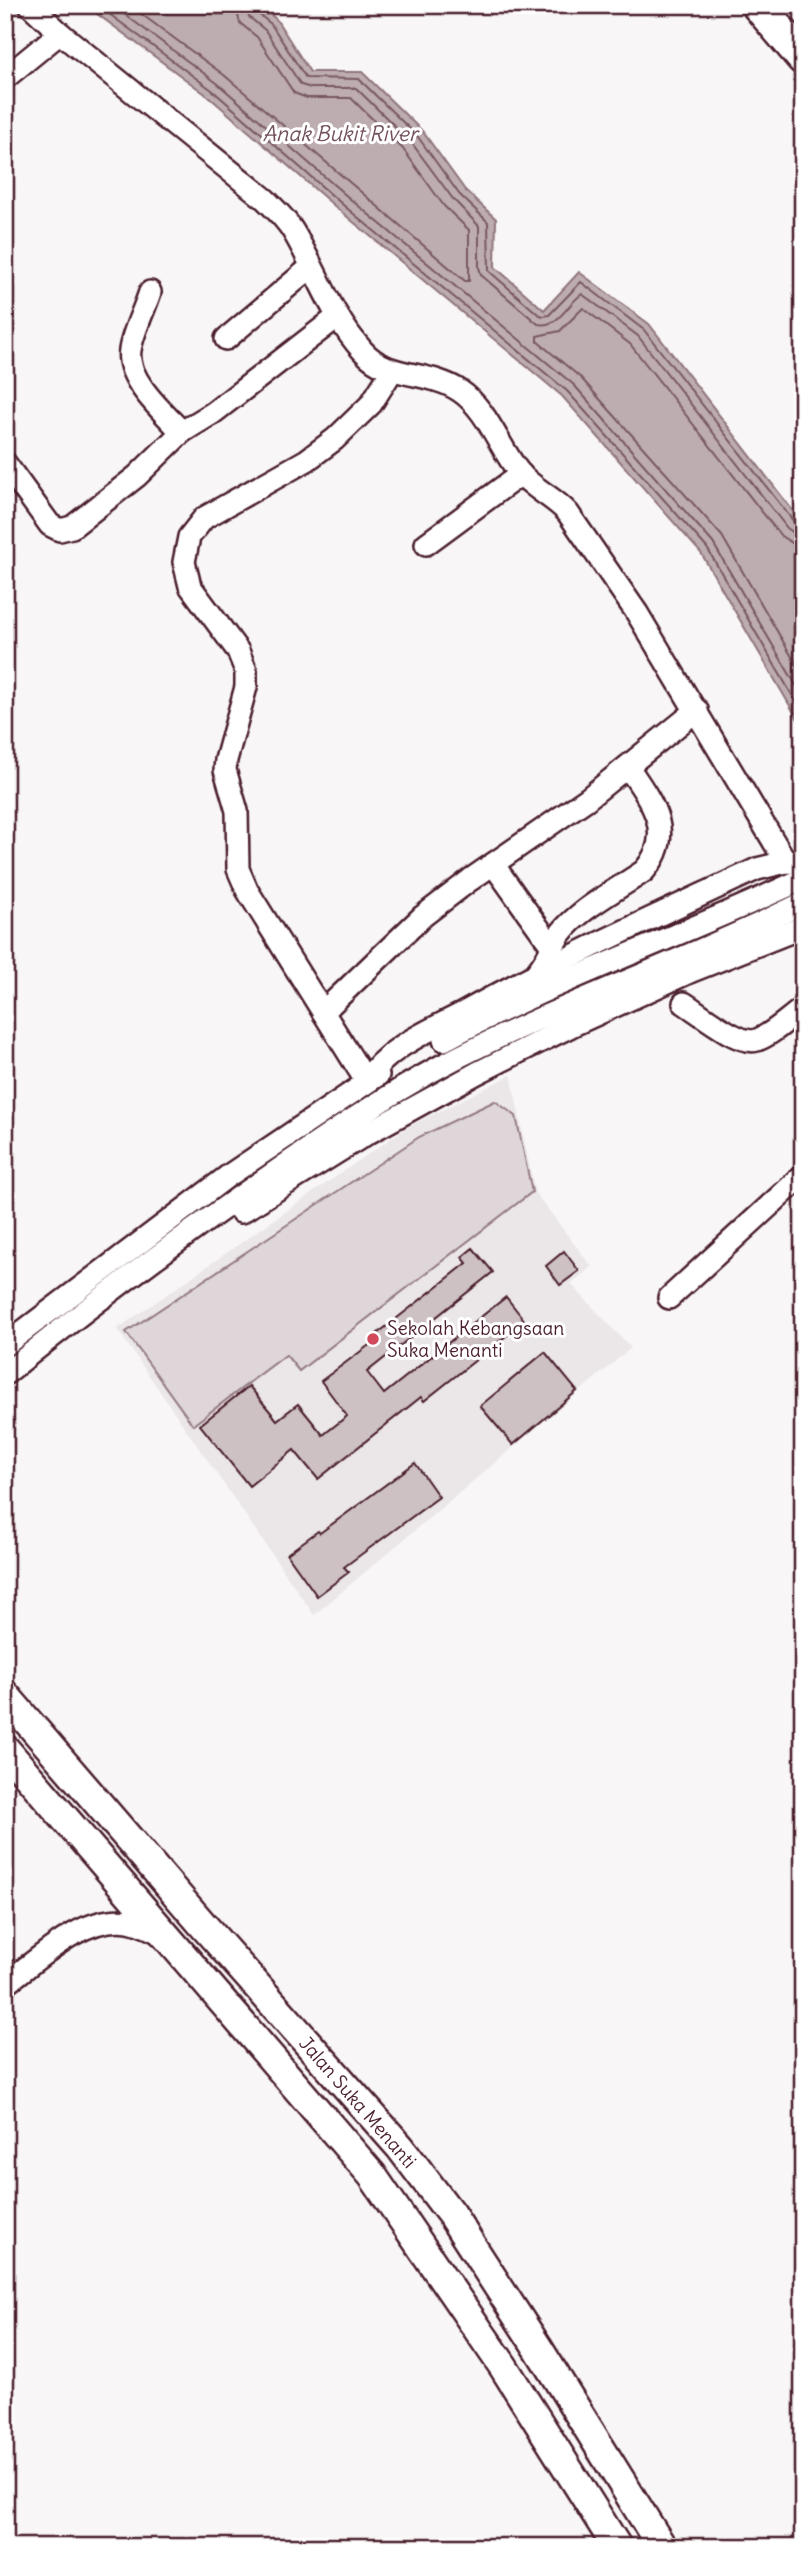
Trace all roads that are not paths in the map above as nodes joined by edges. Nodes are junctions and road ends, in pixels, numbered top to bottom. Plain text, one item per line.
1 (30, 5) edge
2 (758, 5) edge
3 (60, 33) junction
4 (803, 58) edge
5 (5, 78) edge
6 (311, 267) junction
7 (150, 292) dead end
8 (337, 317) junction
9 (226, 339) dead end
10 (392, 371) junction
11 (183, 432) junction
12 (5, 463) edge
13 (521, 474) junction
14 (426, 544) dead end
15 (697, 710) junction
16 (628, 767) junction
17 (794, 863) edge
18 (493, 864) junction
19 (803, 879) edge
20 (803, 903) edge
21 (803, 927) edge
22 (553, 948) junction
23 (537, 972) junction
24 (684, 1003) dead end
25 (803, 1008) edge
26 (323, 1012) junction
27 (366, 1081) junction
28 (803, 1175) edge
29 (197, 1226) junction
30 (669, 1298) dead end
31 (5, 1345) edge
32 (5, 1374) edge
33 (5, 1695) edge
34 (5, 1748) edge
35 (166, 1936) junction
36 (5, 1984) edge
37 (617, 2547) edge
38 (662, 2547) edge

1 - 3 street
2 - 4 highway
3 - 5 street
3 - 6 street
6 - 8 street
6 - 9 street
7 - 11 street
8 - 10 street
8 - 11 street
10 - 13 street
10 - 26 street
11 - 12 street
13 - 14 street
13 - 15 street
15 - 16 street
15 - 17 street
16 - 18 street
16 - 22 street
17 - 23 street
18 - 22 street
18 - 26 street
19 - 27 street
20 - 29 street
21 - 29 street
22 - 23 street
23 - 27 street
24 - 25 street
26 - 27 street
27 - 31 street
28 - 30 street
29 - 32 street
33 - 38 main road, Jalan Suka Menanti
34 - 35 main road, Jalan Suka Menanti
35 - 36 street
35 - 37 main road, Jalan Suka Menanti

